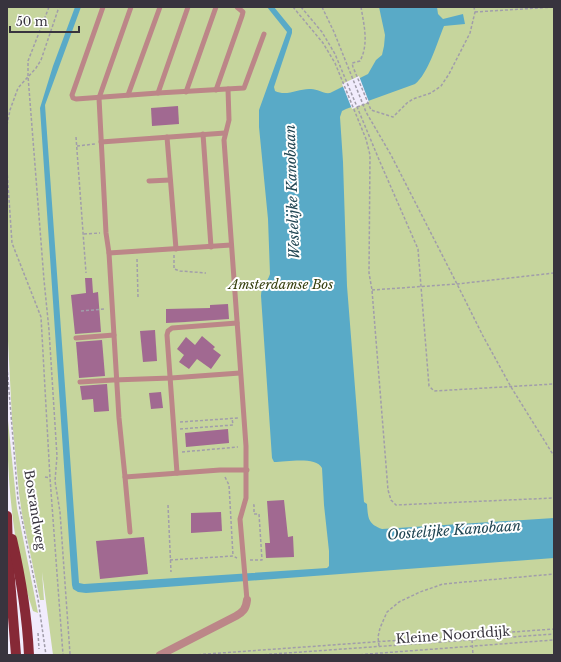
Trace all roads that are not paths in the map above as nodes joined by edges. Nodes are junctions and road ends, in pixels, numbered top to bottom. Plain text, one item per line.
1 (103, 7) edge
2 (131, 7) edge
3 (160, 7) edge
4 (188, 7) edge
5 (216, 7) edge
6 (237, 7) edge
7 (264, 34) dead end
8 (228, 89) junction
9 (216, 90) junction
10 (186, 92) junction
11 (158, 93) junction
12 (128, 95) junction
13 (99, 98) junction
14 (224, 133) junction
15 (202, 134) junction
16 (167, 137) junction
17 (101, 142) junction
18 (170, 180) junction
19 (149, 181) dead end
20 (231, 245) junction
21 (211, 247) junction
22 (175, 249) junction
23 (109, 254) junction
24 (237, 323) junction
25 (114, 335) junction
26 (76, 338) dead end
27 (240, 373) junction
28 (171, 378) junction
29 (117, 380) junction
30 (80, 382) dead end
31 (247, 470) junction
32 (178, 473) junction
33 (125, 477) junction
34 (7, 518) edge
35 (130, 532) dead end
36 (247, 600) joint
37 (16, 655) edge
38 (30, 655) edge
39 (160, 655) edge

1 - 13 lane
2 - 13 lane
3 - 12 lane
4 - 11 lane
5 - 10 lane
6 - 9 lane
7 - 8 lane
8 - 9 lane
8 - 14 lane
9 - 10 lane
10 - 11 lane
11 - 12 lane
12 - 13 lane
13 - 17 lane
14 - 15 lane
14 - 20 lane
15 - 16 lane
15 - 21 lane
16 - 17 lane
16 - 18 lane
17 - 23 lane
18 - 19 lane
18 - 22 lane
20 - 21 lane
20 - 24 lane
21 - 22 lane
22 - 23 lane
23 - 25 lane
24 - 27 lane
24 - 28 lane
25 - 26 lane
25 - 29 lane
27 - 28 lane
27 - 31 lane
28 - 29 lane
28 - 32 lane
29 - 30 lane
29 - 33 lane
31 - 32 lane
31 - 36 lane
32 - 33 lane
33 - 35 lane
34 - 37 main road, Bosrandweg
34 - 38 main road, Bosrandweg
36 - 39 street

